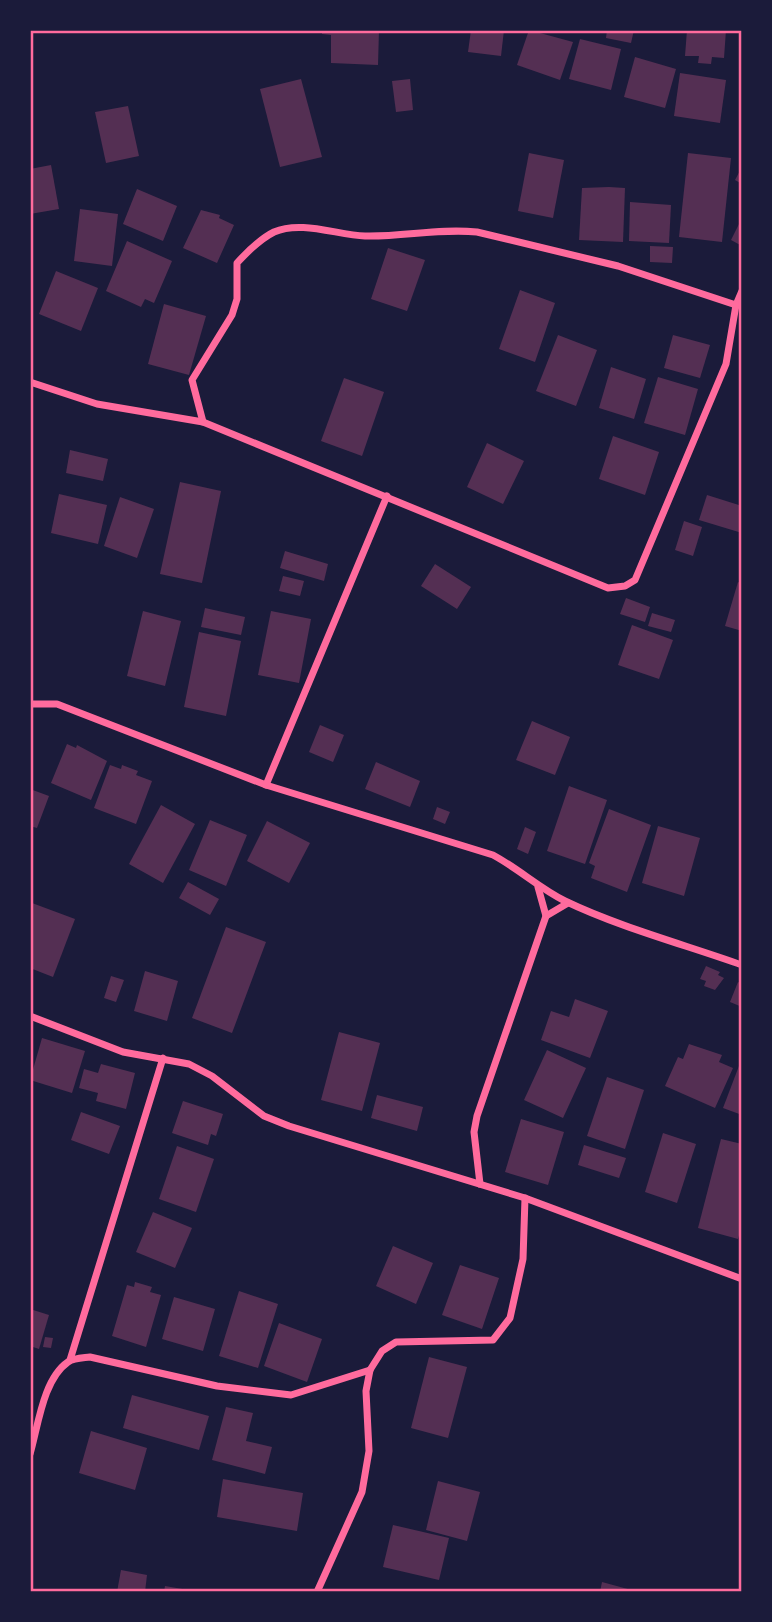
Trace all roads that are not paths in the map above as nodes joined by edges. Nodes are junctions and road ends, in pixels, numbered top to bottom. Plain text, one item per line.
1 (742, 291) edge
2 (736, 305) junction
3 (30, 382) edge
4 (204, 422) junction
5 (387, 496) junction
6 (30, 704) edge
7 (266, 785) junction
8 (538, 887) junction
9 (568, 903) junction
10 (546, 916) junction
11 (742, 965) edge
12 (30, 1016) edge
13 (163, 1058) junction
14 (480, 1184) junction
15 (525, 1198) junction
16 (742, 1279) edge
17 (70, 1360) junction
18 (370, 1370) junction
19 (30, 1454) edge
20 (317, 1592) edge

1 - 2 street
2 - 4 street
2 - 5 street
3 - 4 street
4 - 5 street
5 - 7 street
6 - 7 street
7 - 8 street
8 - 9 street
8 - 10 street
9 - 10 street
9 - 11 street
10 - 14 street
12 - 13 street
13 - 14 street
13 - 17 street
14 - 15 street
15 - 16 street
15 - 18 street
17 - 18 street
17 - 19 street
18 - 20 street

